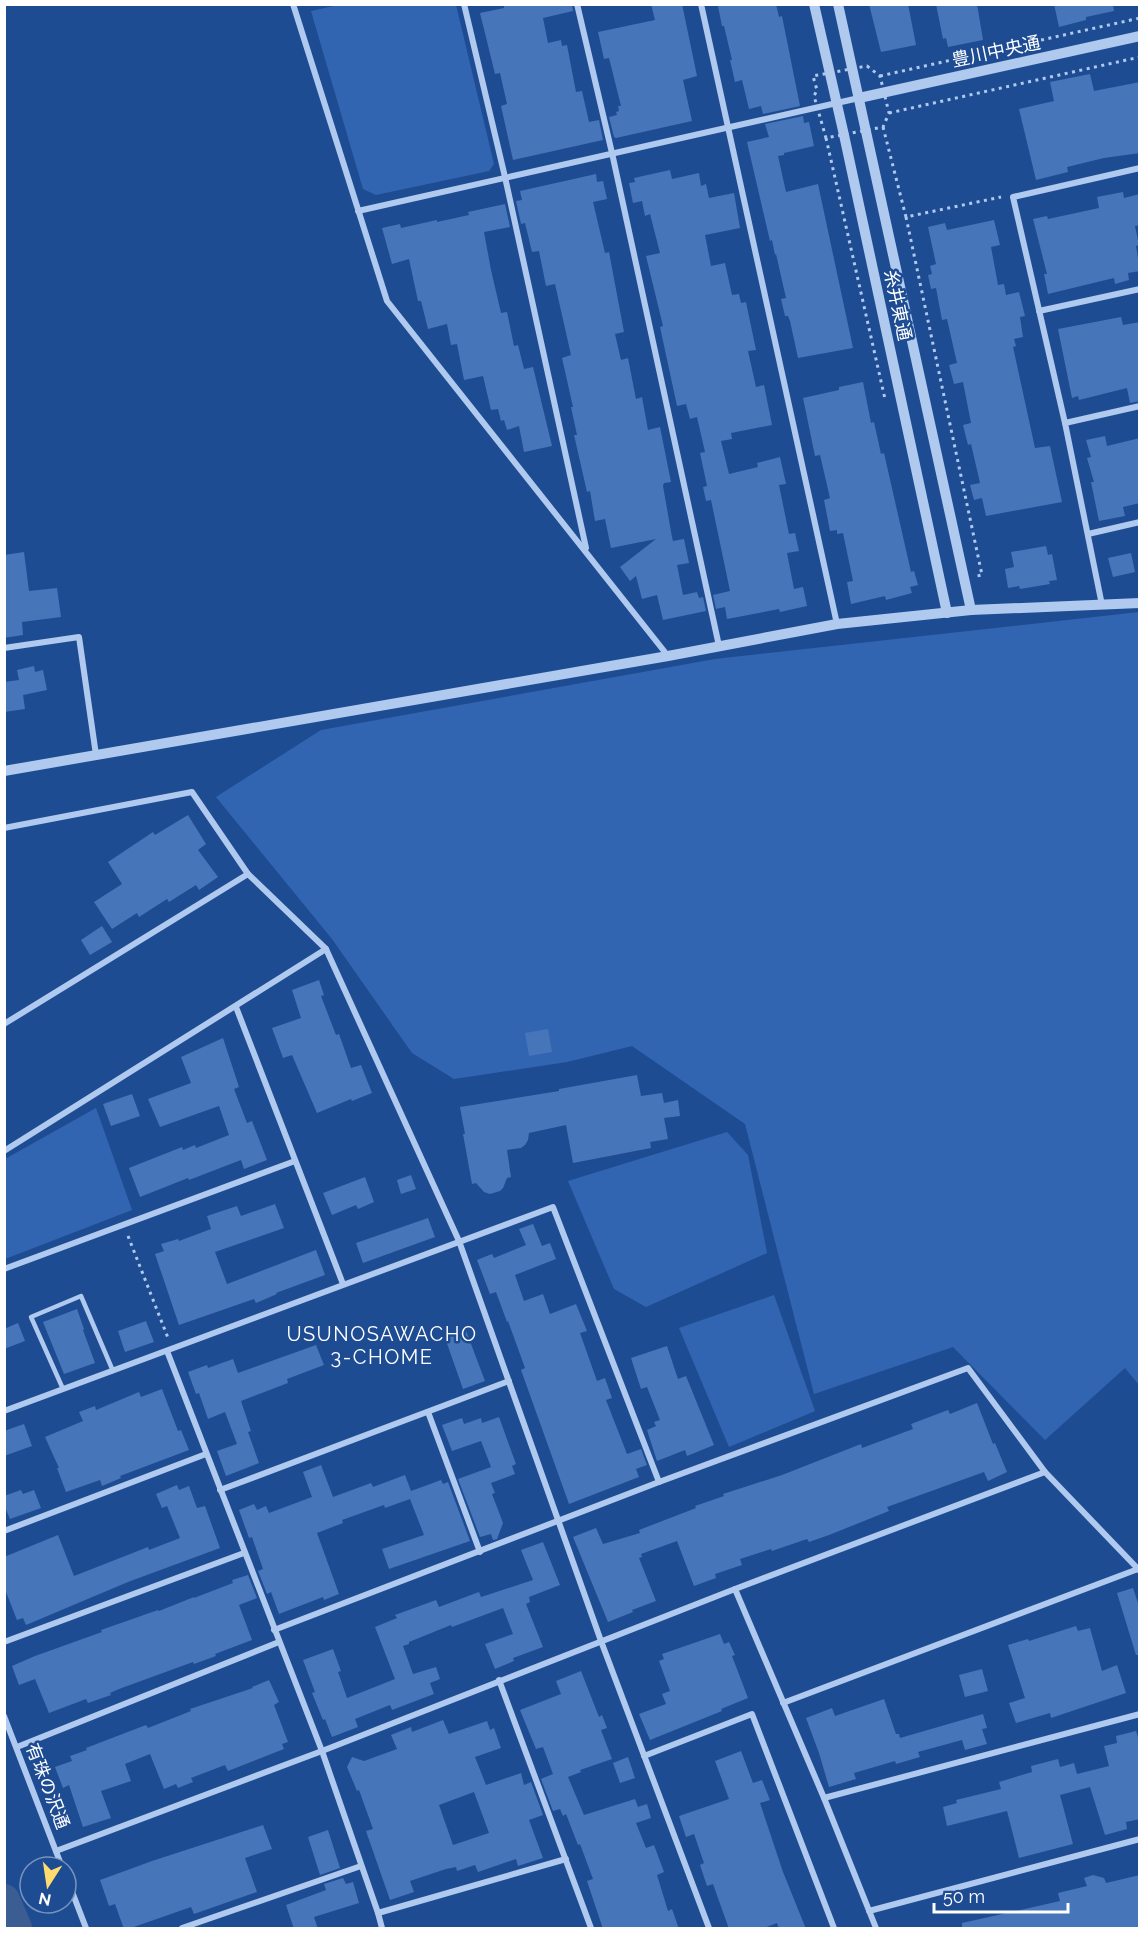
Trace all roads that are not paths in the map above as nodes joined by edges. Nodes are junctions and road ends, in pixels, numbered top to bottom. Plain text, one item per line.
1 (293, 4) edge
2 (464, 4) edge
3 (577, 4) edge
4 (701, 4) edge
5 (814, 4) edge
6 (838, 4) edge
7 (1140, 36) edge
8 (860, 98) junction
9 (837, 104) junction
10 (728, 128) junction
11 (612, 153) junction
12 (1140, 168) edge
13 (505, 177) junction
14 (358, 211) junction
15 (1140, 289) edge
16 (1039, 311) junction
17 (1140, 406) edge
18 (1065, 423) junction
19 (1140, 522) edge
20 (1088, 534) junction
21 (587, 552) junction
22 (1140, 603) edge
23 (1102, 605) junction
24 (971, 610) junction
25 (947, 613) junction
26 (837, 624) junction
27 (719, 646) junction
28 (4, 648) edge
29 (668, 657) junction
30 (96, 755) junction
31 (4, 771) edge
32 (4, 828) edge
33 (248, 874) junction
34 (326, 948) junction
35 (236, 1007) junction
36 (4, 1024) edge
37 (4, 1151) edge
38 (294, 1161) junction
39 (459, 1241) junction
40 (4, 1269) edge
41 (344, 1284) junction
42 (169, 1350) junction
43 (113, 1371) junction
44 (509, 1381) junction
45 (63, 1389) junction
46 (4, 1412) edge
47 (428, 1412) junction
48 (206, 1454) junction
49 (1045, 1472) junction
50 (659, 1482) junction
51 (220, 1490) junction
52 (558, 1522) junction
53 (4, 1531) edge
54 (480, 1552) junction
55 (244, 1553) junction
56 (1139, 1570) edge
57 (735, 1589) junction
58 (274, 1630) junction
59 (601, 1641) junction
60 (4, 1642) edge
61 (279, 1642) junction
62 (499, 1680) junction
63 (783, 1703) junction
64 (1140, 1714) edge
65 (4, 1716) edge
66 (16, 1747) junction
67 (322, 1751) junction
68 (644, 1756) junction
69 (824, 1798) junction
70 (1140, 1839) edge
71 (56, 1851) junction
72 (58, 1855) edge
73 (566, 1859) junction
74 (361, 1866) junction
75 (78, 1908) edge
76 (869, 1911) junction
77 (378, 1913) junction
78 (86, 1929) edge
79 (182, 1929) edge
80 (382, 1929) edge
81 (591, 1929) edge
82 (709, 1929) edge
83 (834, 1929) edge
84 (876, 1929) edge

1 - 14 street
2 - 13 street
3 - 11 street
4 - 10 street
5 - 9 street, 糸井東通
6 - 8 street, 糸井東通
7 - 8 street, 豊川中央通
8 - 9 street
8 - 24 street, 糸井東通
9 - 10 street
9 - 25 street, 糸井東通
10 - 11 street
10 - 26 street
11 - 13 street
11 - 27 street
12 - 16 street
13 - 14 street
13 - 21 street
14 - 21 street
15 - 16 street
16 - 18 street
17 - 18 street
18 - 20 street
19 - 20 street
20 - 23 street
21 - 29 street
22 - 23 street
23 - 24 street
24 - 25 street
25 - 26 street
26 - 27 street
27 - 29 street
28 - 30 street
29 - 30 street
30 - 31 street
32 - 33 street
33 - 34 street
33 - 36 street
34 - 35 street
34 - 39 street
35 - 37 street
35 - 38 street
38 - 40 street
38 - 41 street
39 - 41 street
39 - 44 street
39 - 50 street
41 - 42 street
42 - 43 street
42 - 48 street
43 - 45 street
43 - 45 lane
44 - 47 street
44 - 52 street
45 - 46 street
47 - 51 street
47 - 54 street
48 - 51 street
48 - 53 street
49 - 50 street
49 - 56 street
49 - 57 street
50 - 52 street
51 - 55 street
52 - 54 street
52 - 59 street
54 - 58 street
55 - 58 street
55 - 60 street
56 - 63 street
57 - 59 street
57 - 63 street
58 - 61 street
59 - 62 street
59 - 68 street
61 - 66 street
61 - 67 street
62 - 67 street
62 - 73 street
63 - 69 street
64 - 69 street
65 - 66 street, 有珠の沢通
66 - 71 street, 有珠の沢通
67 - 71 street
67 - 74 street
68 - 82 street
68 - 83 street
69 - 76 street
70 - 76 street
71 - 72 street, 有珠の沢通
73 - 77 street
73 - 81 street
74 - 77 street
74 - 79 street
75 - 78 street
76 - 84 street
77 - 80 street

